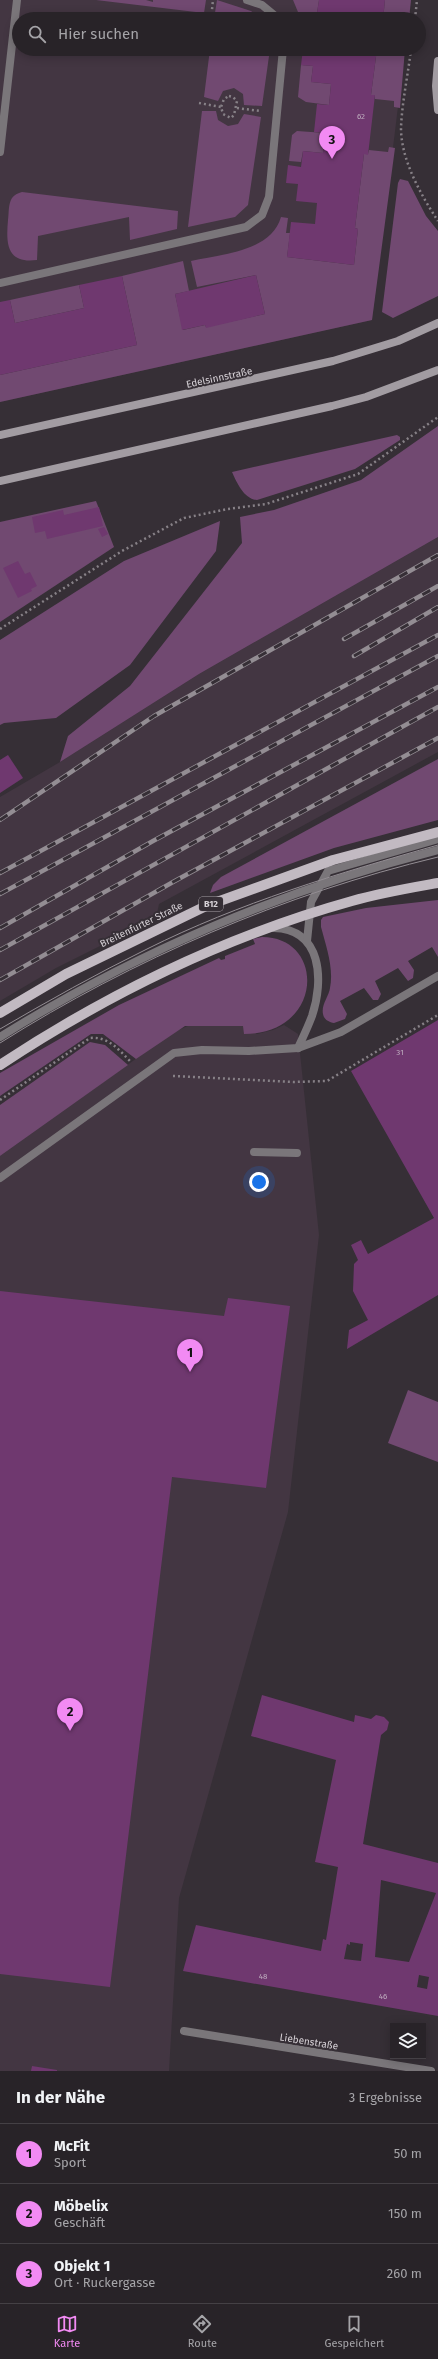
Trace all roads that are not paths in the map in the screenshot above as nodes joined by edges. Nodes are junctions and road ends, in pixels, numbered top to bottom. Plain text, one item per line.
1 (18, 0) edge
2 (247, 0) edge
3 (17, 12) edge
4 (270, 12) edge
5 (12, 51) edge
6 (282, 56) edge
7 (438, 61) edge
8 (438, 110) edge
9 (0, 152) edge
10 (0, 283) edge
11 (438, 324) edge
12 (438, 370) edge
13 (0, 435) edge
14 (0, 481) edge
15 (438, 832) edge
16 (438, 839) edge
17 (438, 850) edge
18 (438, 883) edge
19 (319, 887) junction
20 (310, 914) junction
21 (267, 928) junction
22 (307, 941) junction
23 (438, 976) edge
24 (0, 1013) edge
25 (0, 1036) edge
26 (298, 1048) junction
27 (0, 1065) edge
28 (254, 1152) dead end
29 (297, 1153) dead end
30 (0, 1178) edge
31 (184, 2031) dead end
32 (431, 2071) edge

1 - 3 street
2 - 4 street
5 - 9 street
6 - 10 street
7 - 8 main road
11 - 13 main road, Edelsinnstraße
12 - 14 main road
15 - 24 main road, Breitenfurter Straße / B12
16 - 19 street
17 - 19 street
18 - 20 main road
19 - 20 street
19 - 25 street
20 - 21 main road
20 - 22 street
21 - 22 street
21 - 27 main road
22 - 26 street
23 - 26 street
26 - 30 street
28 - 29 street
31 - 32 street, Liebenstraße

